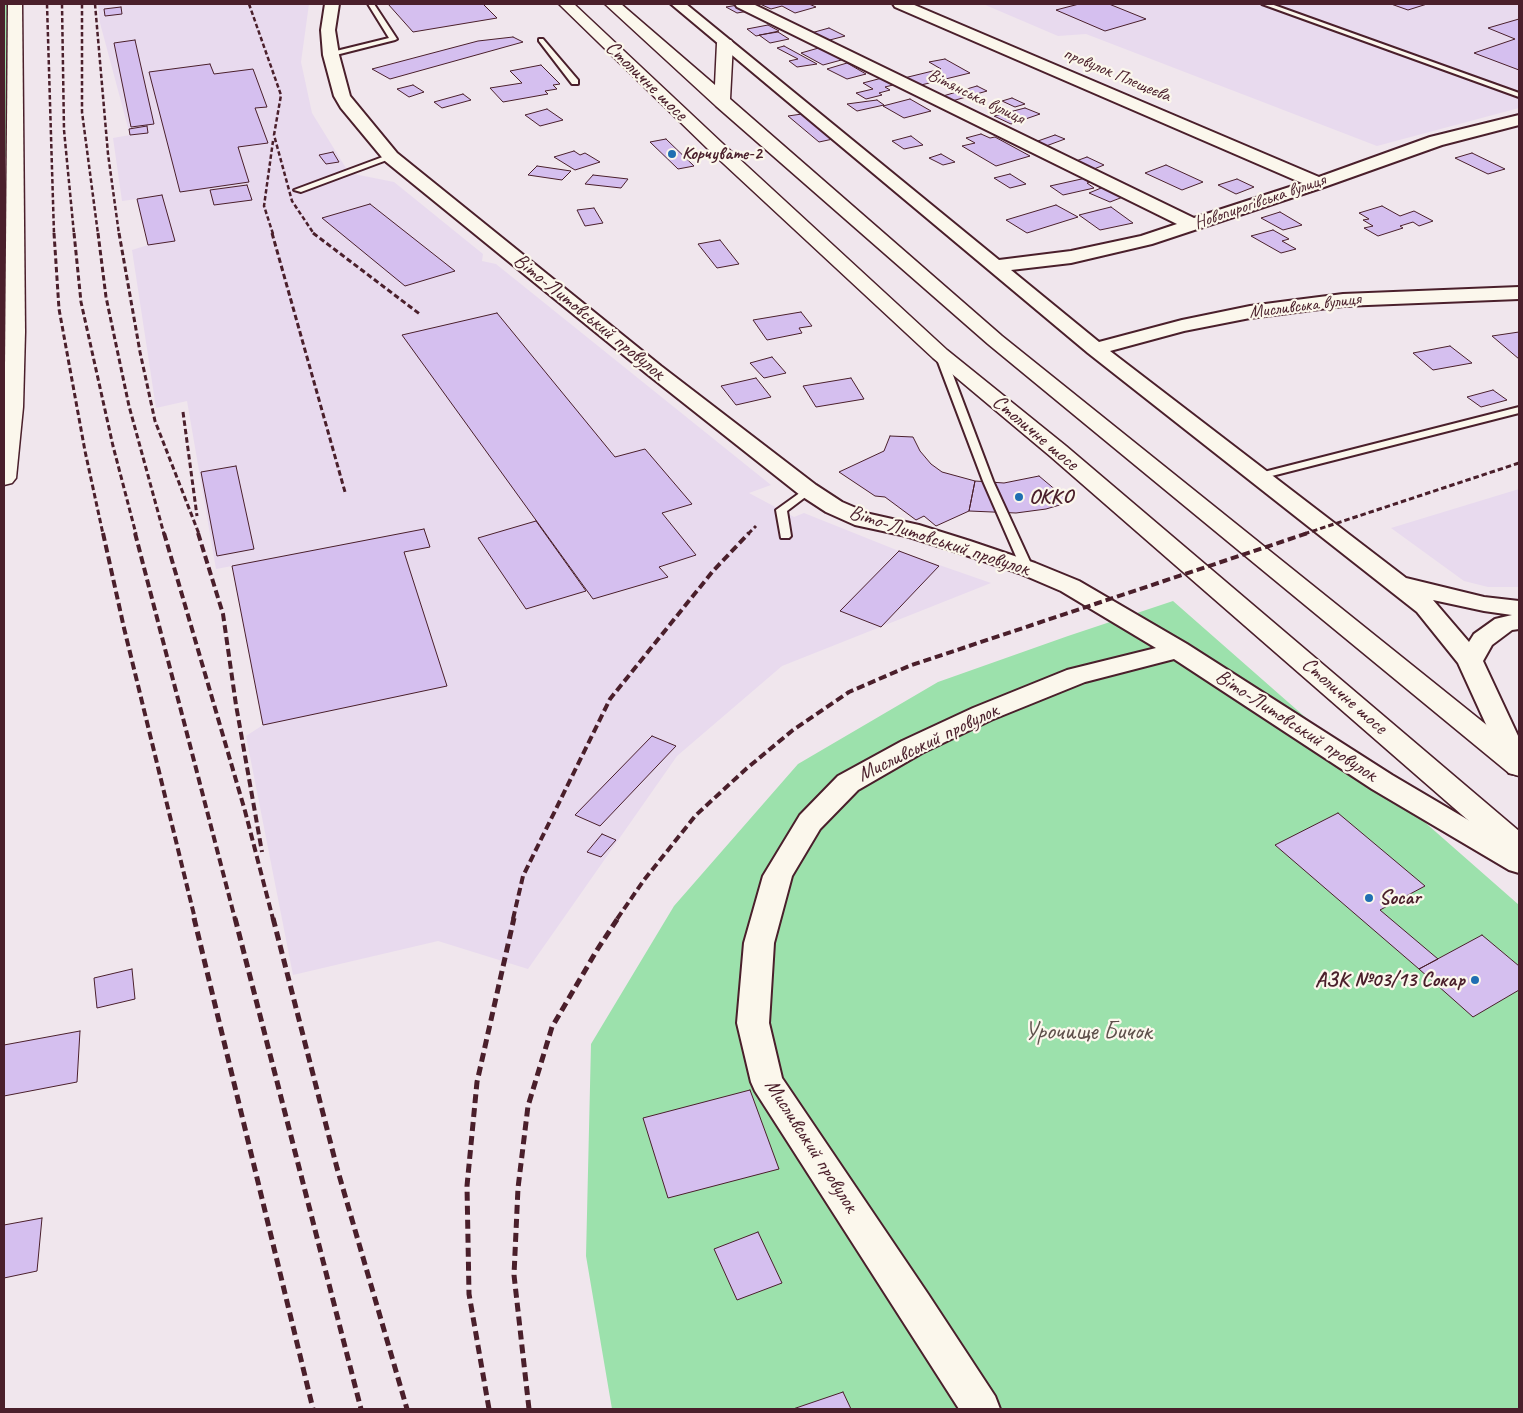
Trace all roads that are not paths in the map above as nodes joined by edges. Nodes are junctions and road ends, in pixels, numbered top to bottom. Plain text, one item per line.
1 (14, 4) edge
2 (332, 4) edge
3 (371, 4) edge
4 (566, 4) edge
5 (612, 4) edge
6 (678, 4) edge
7 (742, 4) edge
8 (900, 4) edge
9 (1264, 4) edge
10 (541, 40) dead end
11 (725, 43) junction
12 (332, 55) junction
13 (575, 82) dead end
14 (1519, 95) edge
15 (722, 102) junction
16 (1519, 120) edge
17 (9, 137) edge
18 (391, 157) junction
19 (1318, 183) junction
20 (298, 190) dead end
21 (1194, 224) junction
22 (996, 266) junction
23 (1519, 294) edge
24 (1095, 349) junction
25 (940, 354) junction
26 (1519, 410) edge
27 (1260, 476) junction
28 (4, 478) edge
29 (808, 490) junction
30 (785, 536) dead end
31 (1027, 568) junction
32 (1396, 582) junction
33 (1519, 608) edge
34 (1519, 621) edge
35 (1178, 650) junction
36 (1470, 661) junction
37 (1519, 766) edge
38 (1519, 846) edge
39 (1519, 863) edge
40 (981, 1409) edge

1 - 17 main road
2 - 12 street, Віто-Литовський провулок
3 - 12 lane
4 - 25 main road, Столичне шосе
5 - 15 main road, Столичне шосе
6 - 11 street
7 - 21 street, Вітянська вулиця
8 - 19 street, провулок Плещеєва
9 - 14 lane
10 - 13 lane
11 - 15 main road
11 - 22 street
12 - 18 street, Віто-Литовський провулок
15 - 37 main road, Столичне шосе
16 - 19 street, Новопирогівська вулиця
17 - 28 main road
18 - 20 lane
18 - 29 street, Віто-Литовський провулок
19 - 21 street, Новопирогівська вулиця
21 - 22 street, Новопирогівська вулиця
22 - 24 street
23 - 24 street, Мисливська вулиця
24 - 27 street
25 - 31 lane
25 - 38 main road, Столичне шосе
26 - 27 lane
27 - 32 street
29 - 30 lane
29 - 31 street, Віто-Литовський провулок
31 - 35 street, Віто-Литовський провулок
32 - 33 street
32 - 36 street
34 - 36 street
35 - 39 street, Віто-Литовський провулок
35 - 40 street, Мисливський провулок
36 - 37 street

